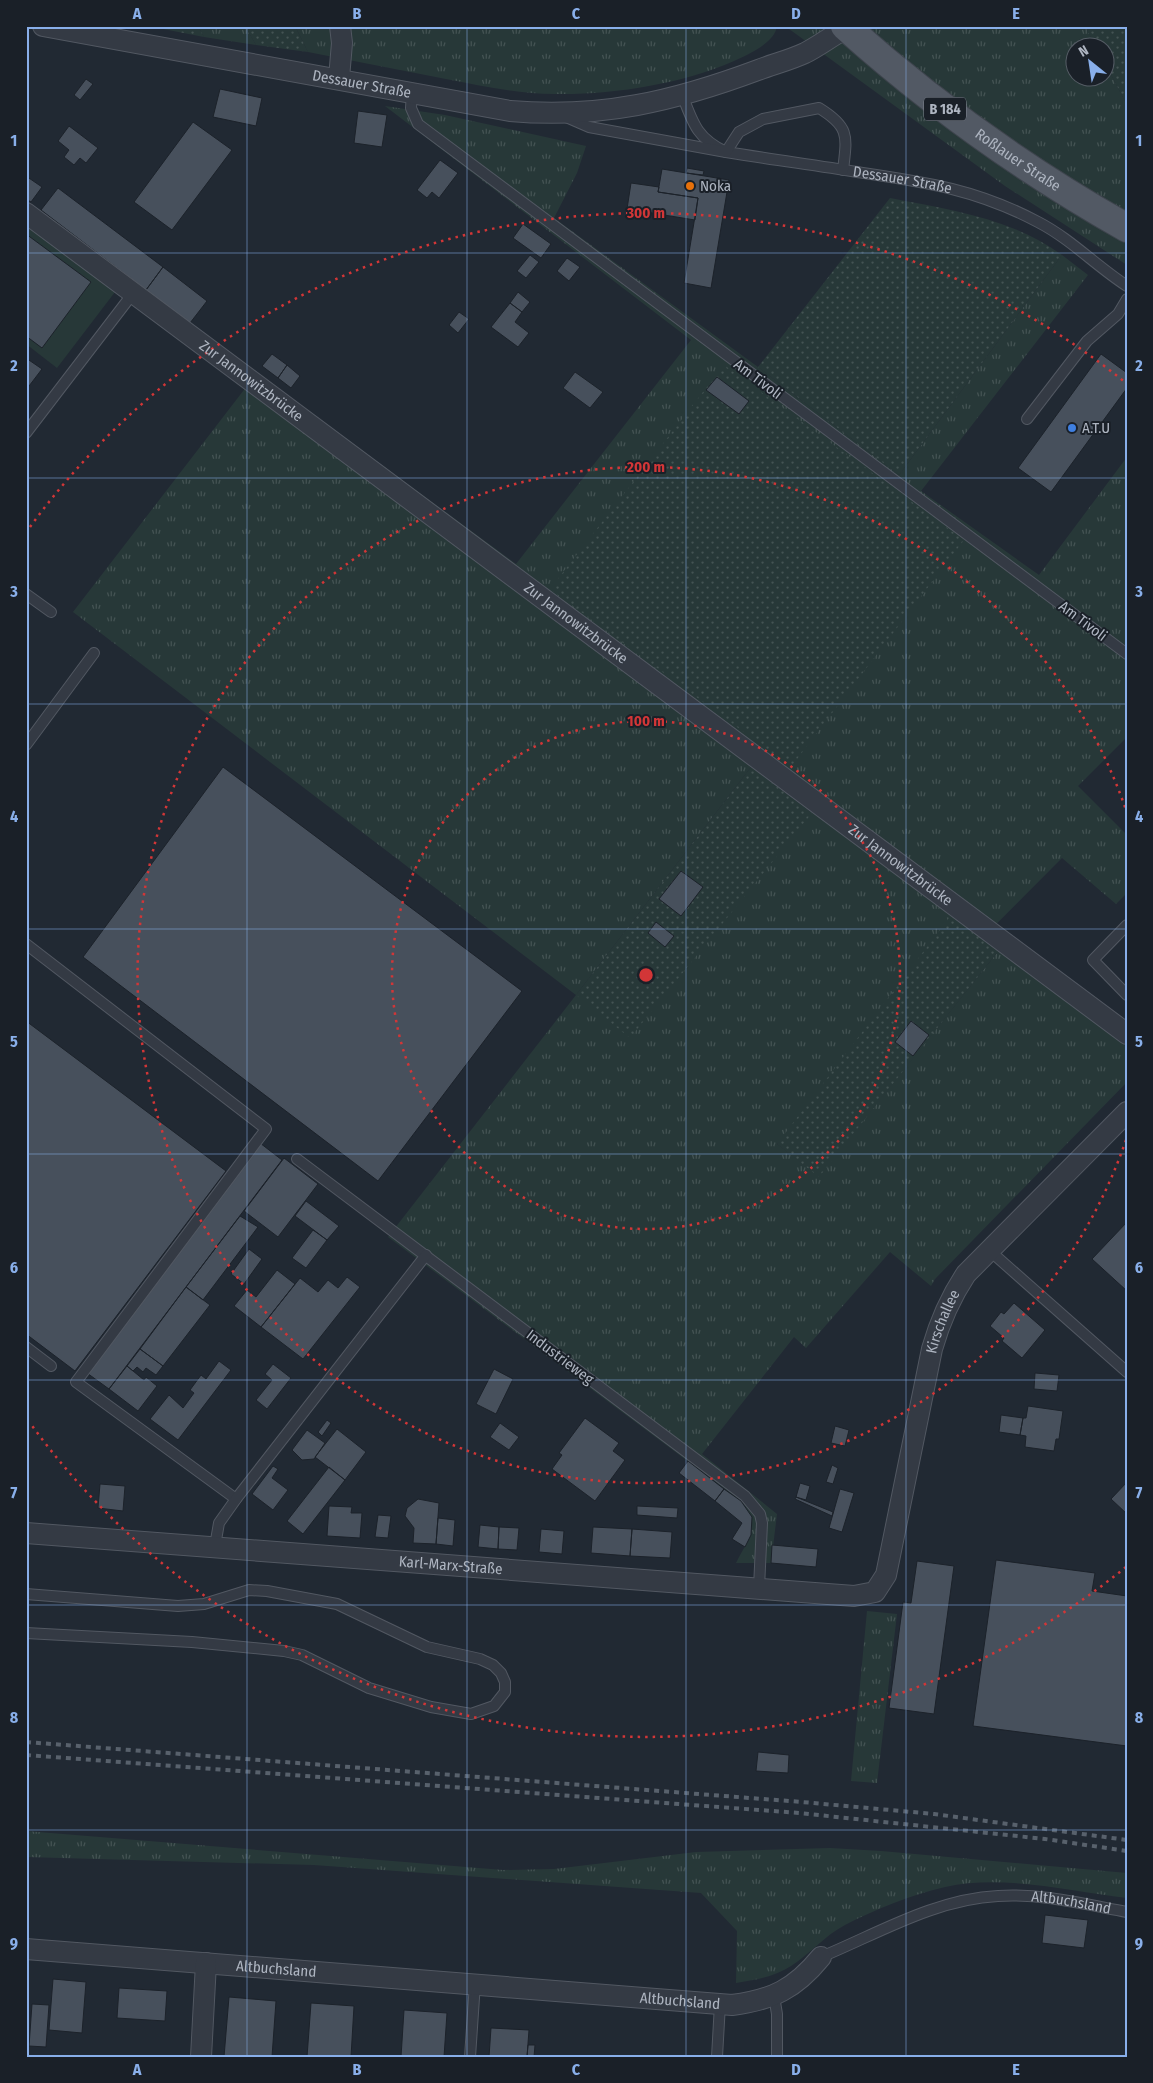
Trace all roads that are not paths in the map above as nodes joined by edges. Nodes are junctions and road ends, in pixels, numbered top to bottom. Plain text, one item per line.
1 (43, 26) edge
2 (340, 26) edge
3 (847, 27) edge
4 (339, 78) junction
5 (412, 91) junction
6 (683, 97) junction
7 (558, 114) junction
8 (726, 152) junction
9 (843, 170) junction
10 (26, 213) edge
11 (1127, 228) edge
12 (1127, 286) edge
13 (134, 292) junction
14 (1127, 299) edge
15 (1027, 418) dead end
16 (26, 433) edge
17 (26, 594) edge
18 (51, 612) dead end
19 (94, 653) dead end
20 (1127, 654) edge
21 (26, 745) edge
22 (1127, 925) edge
23 (26, 944) edge
24 (1127, 995) edge
25 (1127, 1034) edge
26 (1127, 1112) edge
27 (298, 1158) dead end
28 (989, 1250) junction
29 (426, 1255) junction
30 (26, 1347) edge
31 (51, 1366) dead end
32 (1127, 1372) edge
33 (236, 1499) junction
34 (26, 1534) edge
35 (215, 1546) junction
36 (759, 1588) junction
37 (875, 1592) joint
38 (26, 1594) edge
39 (26, 1633) edge
40 (1127, 1912) edge
41 (26, 1949) edge
42 (821, 1957) joint
43 (206, 1963) junction
44 (475, 1983) junction
45 (774, 1996) junction
46 (720, 2004) junction
47 (201, 2057) edge
48 (470, 2057) edge
49 (717, 2057) edge
50 (777, 2057) edge

1 - 4 street, Dessauer Straße
2 - 4 street
3 - 6 street, Dessauer Straße
3 - 11 main road, Roßlauer Straße / B 184
4 - 5 street, Dessauer Straße
5 - 7 street, Dessauer Straße
5 - 20 lane, Am Tivoli
6 - 7 street, Dessauer Straße
6 - 8 lane, Dessauer Straße
7 - 8 lane
8 - 9 lane, Dessauer Straße
8 - 9 lane
9 - 12 lane, Dessauer Straße
10 - 13 street, Zur Jannowitzbrücke
13 - 16 lane
13 - 25 street, Zur Jannowitzbrücke
14 - 15 lane
17 - 18 lane
19 - 21 lane
22 - 24 lane
23 - 33 lane
26 - 28 street, Kirschallee
27 - 29 lane, Industrieweg
28 - 32 lane
28 - 37 street, Kirschallee
29 - 33 lane
29 - 36 lane, Industrieweg
30 - 31 lane
33 - 35 lane
34 - 35 street, Karl-Marx-Straße
35 - 36 street, Karl-Marx-Straße
36 - 37 street, Karl-Marx-Straße
38 - 39 lane
40 - 42 lane, Altbuchsland
41 - 43 street, Altbuchsland
42 - 45 street, Altbuchsland
43 - 44 street, Altbuchsland
43 - 47 street
44 - 46 street, Altbuchsland
44 - 48 lane
45 - 46 street, Altbuchsland
45 - 50 lane
46 - 49 lane

